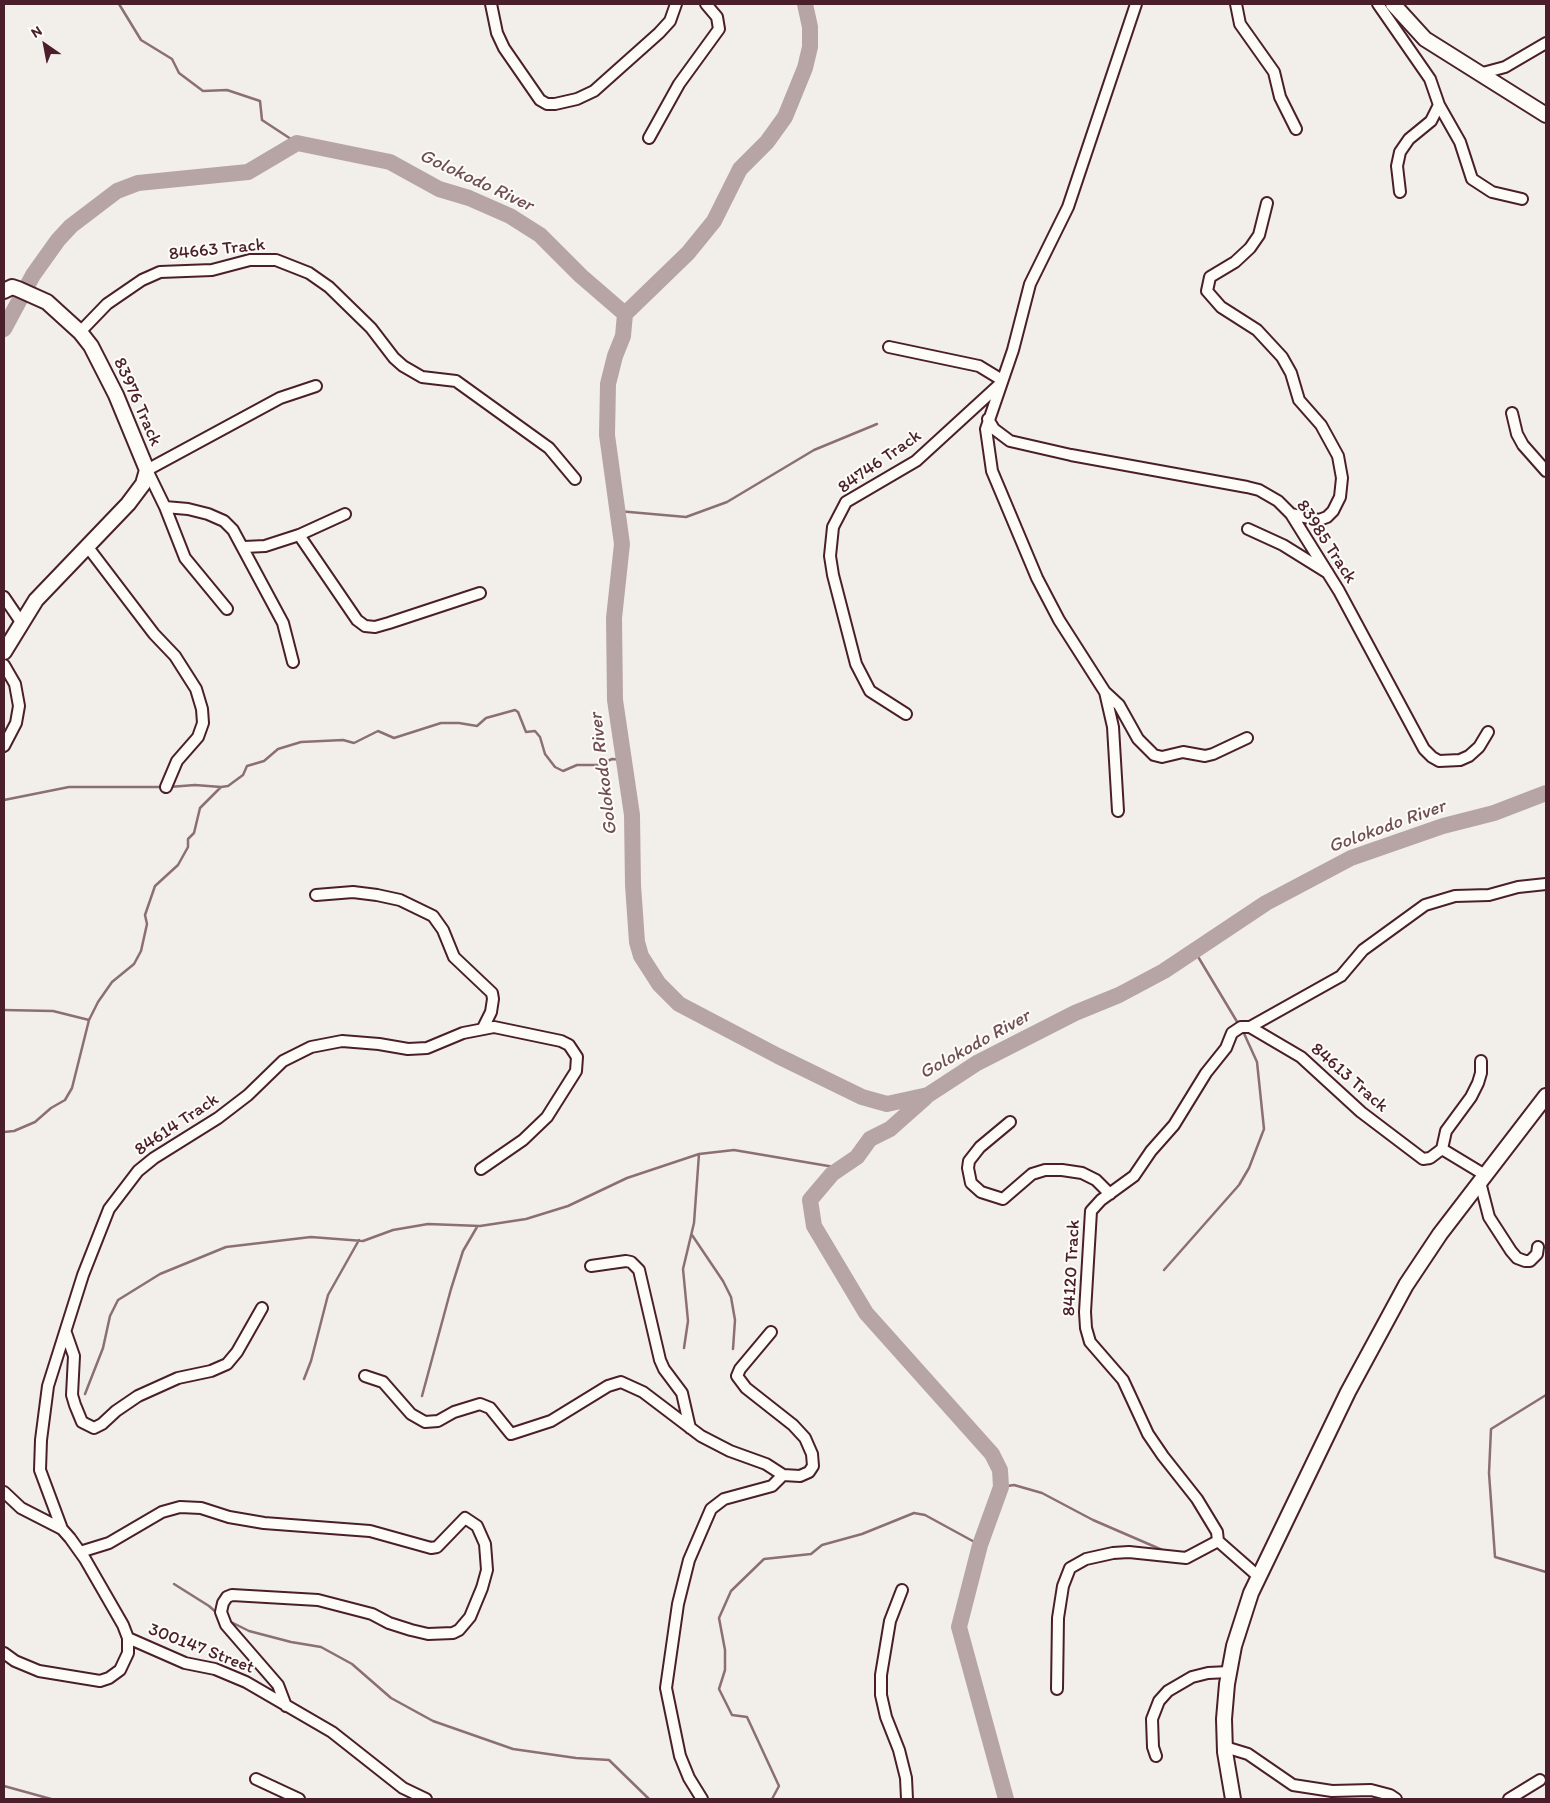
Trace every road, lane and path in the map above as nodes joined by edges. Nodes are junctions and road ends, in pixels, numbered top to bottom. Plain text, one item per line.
1 (490, 4) edge
2 (676, 4) edge
3 (706, 4) edge
4 (1136, 4) edge
5 (1236, 4) edge
6 (1378, 4) edge
7 (1392, 4) edge
8 (1546, 43) edge
9 (1479, 74) junction
10 (1439, 105) junction
11 (1546, 115) edge
12 (1296, 129) dead end
13 (649, 138) dead end
14 (1400, 192) dead end
15 (1522, 199) dead end
16 (1267, 203) dead end
17 (4, 291) edge
18 (80, 332) junction
19 (889, 347) dead end
20 (1001, 382) junction
21 (316, 386) dead end
22 (1512, 413) dead end
23 (988, 419) junction
24 (147, 470) junction
25 (1546, 471) edge
26 (575, 480) dead end
27 (165, 507) junction
28 (345, 514) dead end
29 (1291, 514) junction
30 (1248, 530) dead end
31 (299, 535) junction
32 (87, 546) junction
33 (244, 547) junction
34 (1329, 574) junction
35 (480, 593) dead end
36 (4, 597) edge
37 (228, 608) dead end
38 (21, 622) junction
39 (4, 652) edge
40 (292, 662) dead end
41 (4, 665) edge
42 (1105, 692) junction
43 (906, 714) dead end
44 (1488, 732) dead end
45 (1247, 738) dead end
46 (4, 746) edge
47 (166, 787) dead end
48 (1118, 811) dead end
49 (1546, 884) edge
50 (316, 895) dead end
51 (483, 1028) junction
52 (1250, 1028) junction
53 (1481, 1061) dead end
54 (1546, 1096) edge
55 (1010, 1122) dead end
56 (1442, 1150) junction
57 (481, 1170) dead end
58 (1483, 1178) junction
59 (1110, 1194) junction
60 (1538, 1247) dead end
61 (591, 1266) dead end
62 (262, 1308) dead end
63 (771, 1332) dead end
64 (66, 1334) junction
65 (365, 1376) dead end
66 (690, 1428) junction
67 (783, 1475) junction
68 (4, 1492) edge
69 (62, 1529) junction
70 (1218, 1541) junction
71 (80, 1552) junction
72 (1259, 1577) junction
73 (902, 1590) dead end
74 (128, 1638) junction
75 (4, 1653) edge
76 (1229, 1672) junction
77 (1057, 1689) dead end
78 (286, 1706) junction
79 (1225, 1747) junction
80 (1156, 1756) dead end
81 (256, 1779) dead end
82 (1540, 1780) dead end
83 (299, 1799) edge
84 (425, 1799) edge
85 (702, 1799) edge
86 (907, 1799) edge
87 (1232, 1799) edge
88 (1396, 1799) edge
89 (1509, 1799) edge

1 - 2 street
3 - 13 street
4 - 20 street
5 - 12 street
6 - 10 street
7 - 9 street
8 - 9 street
9 - 11 street
10 - 14 street
10 - 15 street
16 - 29 street
17 - 18 street, 83976 Track
18 - 24 street, 83976 Track
18 - 26 street, 84663 Track
19 - 20 street
20 - 23 street
20 - 43 street, 84746 Track
21 - 24 street
22 - 25 street
23 - 29 street, 83985 Track
23 - 42 street
24 - 27 street
24 - 32 street, 83976 Track
27 - 33 street
27 - 37 street
28 - 31 street
29 - 34 street, 83985 Track
30 - 34 street
31 - 33 street
31 - 35 street
32 - 38 street, 83976 Track
32 - 47 street
33 - 40 street
34 - 44 street, 83985 Track
36 - 38 street
38 - 39 street, 83976 Track
41 - 46 street
42 - 45 street
42 - 48 street
49 - 52 street, 84120 Track
50 - 51 street
51 - 57 street, 84614 Track
51 - 64 street, 84614 Track
52 - 56 street, 84613 Track
52 - 59 street, 84120 Track
53 - 56 street
54 - 58 street
55 - 59 street
56 - 58 street
58 - 60 street
58 - 72 street
59 - 70 street, 84120 Track
61 - 66 street
62 - 64 street
63 - 67 street
64 - 69 street, 84614 Track
65 - 66 street
66 - 67 street
67 - 85 street
68 - 69 street, 300147 Street
69 - 71 street, 300147 Street
70 - 72 street, 84120 Track
70 - 77 street
71 - 74 street, 300147 Street
71 - 78 street
72 - 76 street
73 - 86 street
74 - 75 street
74 - 78 street, 300147 Street
76 - 79 street
76 - 80 street
78 - 84 street, 300147 Street
79 - 87 street
79 - 88 street
81 - 83 street
82 - 89 street

